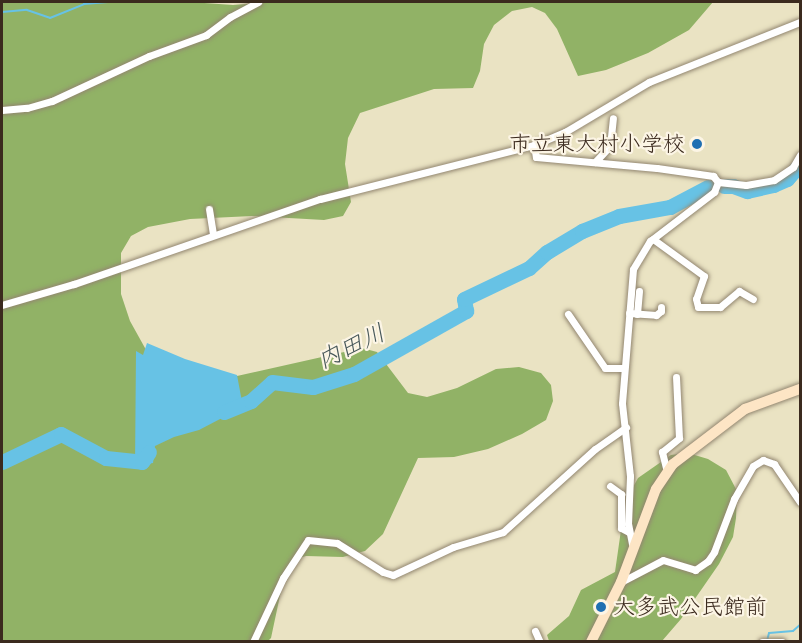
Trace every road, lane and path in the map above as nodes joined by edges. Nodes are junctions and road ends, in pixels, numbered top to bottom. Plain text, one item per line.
1 (258, 2) edge
2 (801, 22) edge
3 (2, 110) edge
4 (613, 118) dead end
5 (534, 145) junction
6 (801, 155) edge
7 (595, 162) junction
8 (718, 182) junction
9 (209, 209) dead end
10 (213, 235) junction
11 (653, 239) junction
12 (639, 291) dead end
13 (753, 299) dead end
14 (2, 305) edge
15 (661, 307) dead end
16 (567, 314) dead end
17 (633, 314) junction
18 (623, 368) junction
19 (676, 377) dead end
20 (801, 389) edge
21 (626, 427) junction
22 (667, 472) junction
23 (609, 486) dead end
24 (801, 502) edge
25 (630, 532) junction
26 (633, 551) junction
27 (621, 582) junction
28 (535, 631) dead end
29 (253, 642) edge
30 (540, 642) edge
31 (591, 642) edge
32 (762, 642) edge
33 (782, 642) edge

1 - 3 street
2 - 5 street
4 - 7 street
5 - 7 street
5 - 10 street
6 - 8 street
7 - 8 street
8 - 11 street
9 - 10 street
10 - 14 street
11 - 13 street
11 - 17 street
12 - 17 street
15 - 17 street
16 - 18 street
17 - 18 street
18 - 21 street
19 - 22 street
20 - 22 street
21 - 25 street
21 - 29 street
22 - 26 street
23 - 25 street
24 - 27 street
25 - 26 street
26 - 27 street
27 - 31 street
28 - 30 street
32 - 33 street

